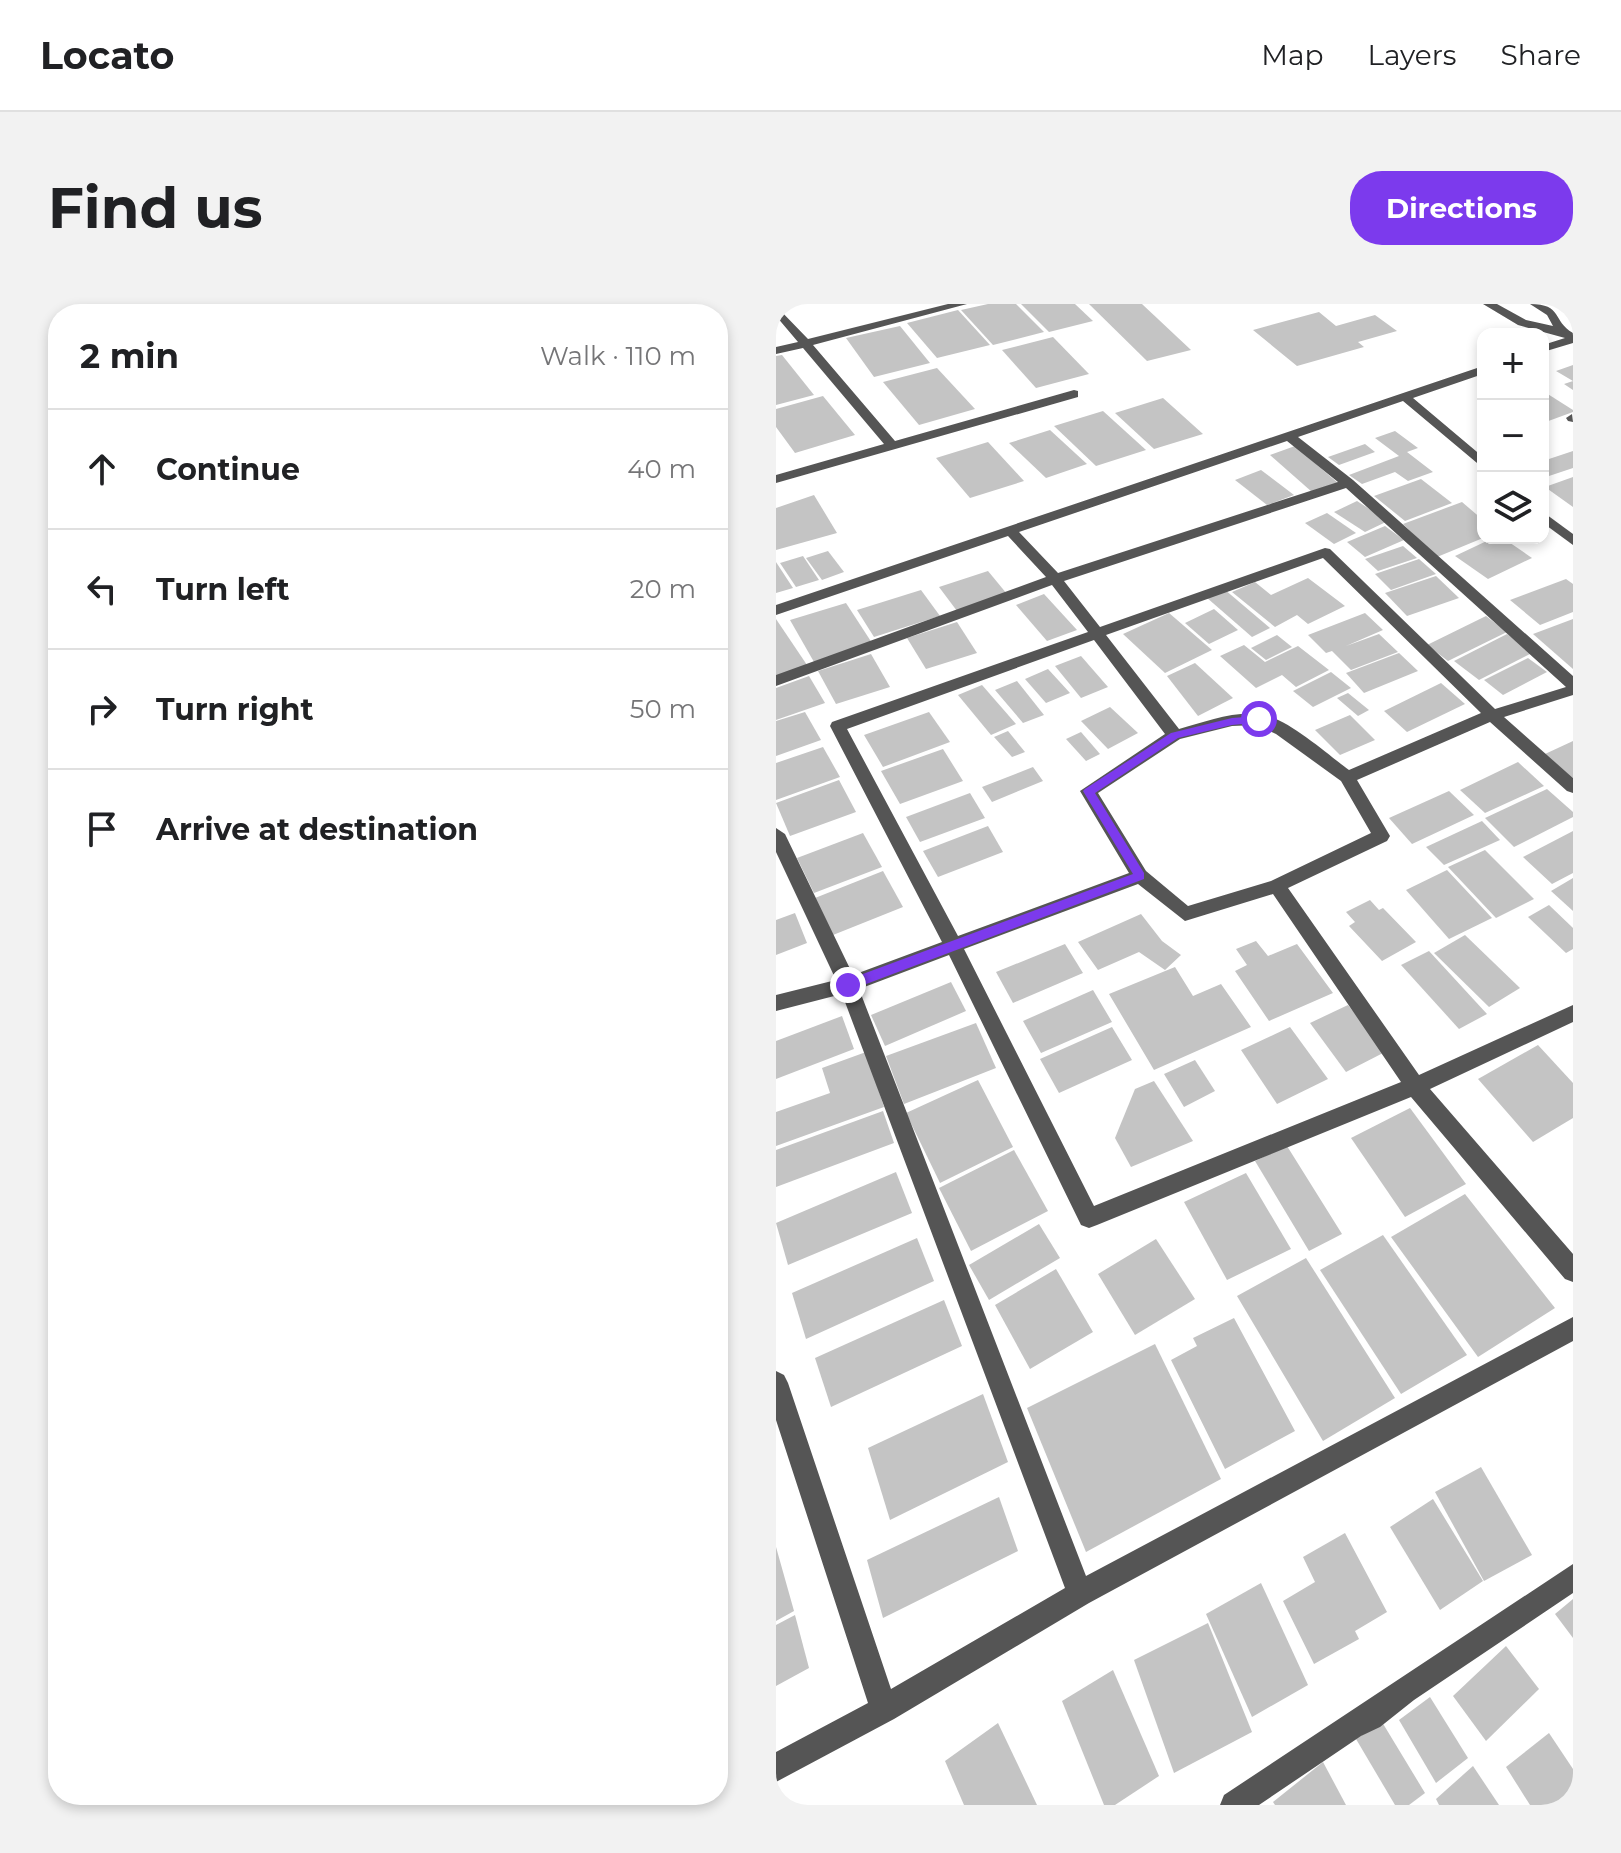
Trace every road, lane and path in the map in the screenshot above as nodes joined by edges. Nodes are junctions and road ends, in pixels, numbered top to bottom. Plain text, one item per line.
1 (961, 304) edge
2 (1489, 304) edge
3 (1536, 304) edge
4 (776, 309) edge
5 (1561, 331) junction
6 (1573, 338) edge
7 (804, 344) junction
8 (1549, 347) edge
9 (776, 351) edge
10 (1477, 372) edge
11 (1074, 394) dead end
12 (1405, 397) junction
13 (1288, 435) junction
14 (891, 445) junction
15 (1477, 459) edge
16 (776, 479) edge
17 (1348, 483) junction
18 (1549, 521) edge
19 (1010, 530) junction
20 (1573, 541) edge
21 (1055, 579) junction
22 (776, 610) edge
23 (1096, 634) junction
24 (776, 681) edge
25 (1573, 688) edge
26 (1492, 715) junction
27 (1175, 735) junction
28 (1347, 777) junction
29 (1573, 787) edge
30 (776, 834) edge
31 (1140, 876) junction
32 (1277, 886) junction
33 (954, 947) junction
34 (848, 985) junction
35 (776, 1003) edge
36 (1573, 1013) edge
37 (1415, 1086) junction
38 (1573, 1271) edge
39 (1573, 1328) edge
40 (776, 1383) edge
41 (1573, 1577) edge
42 (1080, 1594) junction
43 (884, 1709) junction
44 (776, 1768) edge
45 (1234, 1805) edge

1 - 7 street
2 - 5 street
3 - 5 street
4 - 7 street
5 - 6 street
6 - 8 street
7 - 9 street
7 - 14 street
10 - 12 street
11 - 14 street
12 - 13 street
12 - 15 street
13 - 17 street
13 - 19 street
14 - 16 street
17 - 21 street
17 - 25 street
18 - 20 street
19 - 21 street
19 - 22 street
21 - 23 street
21 - 24 street
23 - 26 street
23 - 27 street
23 - 33 street
25 - 26 street
26 - 28 street
26 - 29 street
27 - 28 street
27 - 31 street
28 - 32 street
30 - 34 street
31 - 32 street
31 - 33 street
32 - 37 street
33 - 34 street
33 - 37 street
34 - 35 street
34 - 42 street
36 - 37 street
37 - 38 street
39 - 42 street
40 - 43 street
41 - 45 street
42 - 43 street
43 - 44 street

